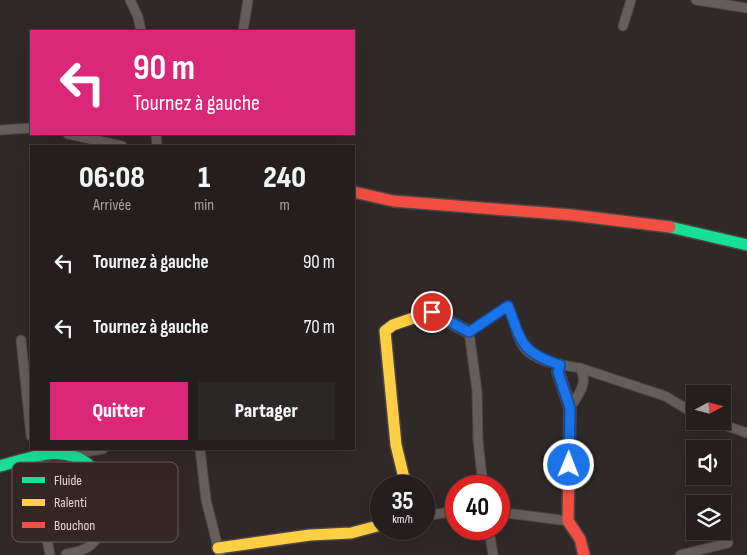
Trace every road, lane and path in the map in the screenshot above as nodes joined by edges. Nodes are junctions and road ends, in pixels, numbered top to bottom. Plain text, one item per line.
1 (130, 0) edge
2 (248, 0) edge
3 (631, 0) edge
4 (696, 0) edge
5 (747, 8) edge
6 (623, 26) dead end
7 (141, 30) edge
8 (243, 30) edge
9 (1, 128) edge
10 (30, 128) edge
11 (72, 135) edge
12 (118, 145) edge
13 (355, 192) edge
14 (747, 245) edge
15 (469, 332) junction
16 (21, 340) dead end
17 (560, 365) junction
18 (580, 368) junction
19 (570, 408) junction
20 (686, 409) edge
21 (30, 426) edge
22 (731, 427) edge
23 (747, 433) edge
24 (97, 450) edge
25 (200, 450) edge
26 (37, 453) edge
27 (74, 454) junction
28 (86, 462) edge
29 (0, 466) edge
30 (403, 475) edge
31 (482, 475) edge
32 (510, 513) edge
33 (568, 521) junction
34 (370, 529) edge
35 (491, 540) edge
36 (48, 542) edge
37 (94, 542) edge
38 (728, 543) dead end
39 (219, 551) edge
40 (66, 554) dead end
41 (50, 555) edge
42 (493, 555) edge
43 (584, 555) edge
44 (680, 555) edge

1 - 7 street
2 - 8 street
3 - 6 street
4 - 5 street
9 - 10 street
11 - 12 street
13 - 14 street
15 - 17 street
15 - 30 street
15 - 31 street
16 - 21 street
17 - 18 street
17 - 19 street
18 - 19 street
18 - 20 street
19 - 33 street
22 - 23 street
24 - 27 street
25 - 39 street
26 - 27 street
26 - 29 street
27 - 28 street
32 - 33 street
33 - 43 street
34 - 39 street
35 - 42 street
36 - 41 street
37 - 40 street
38 - 44 street

